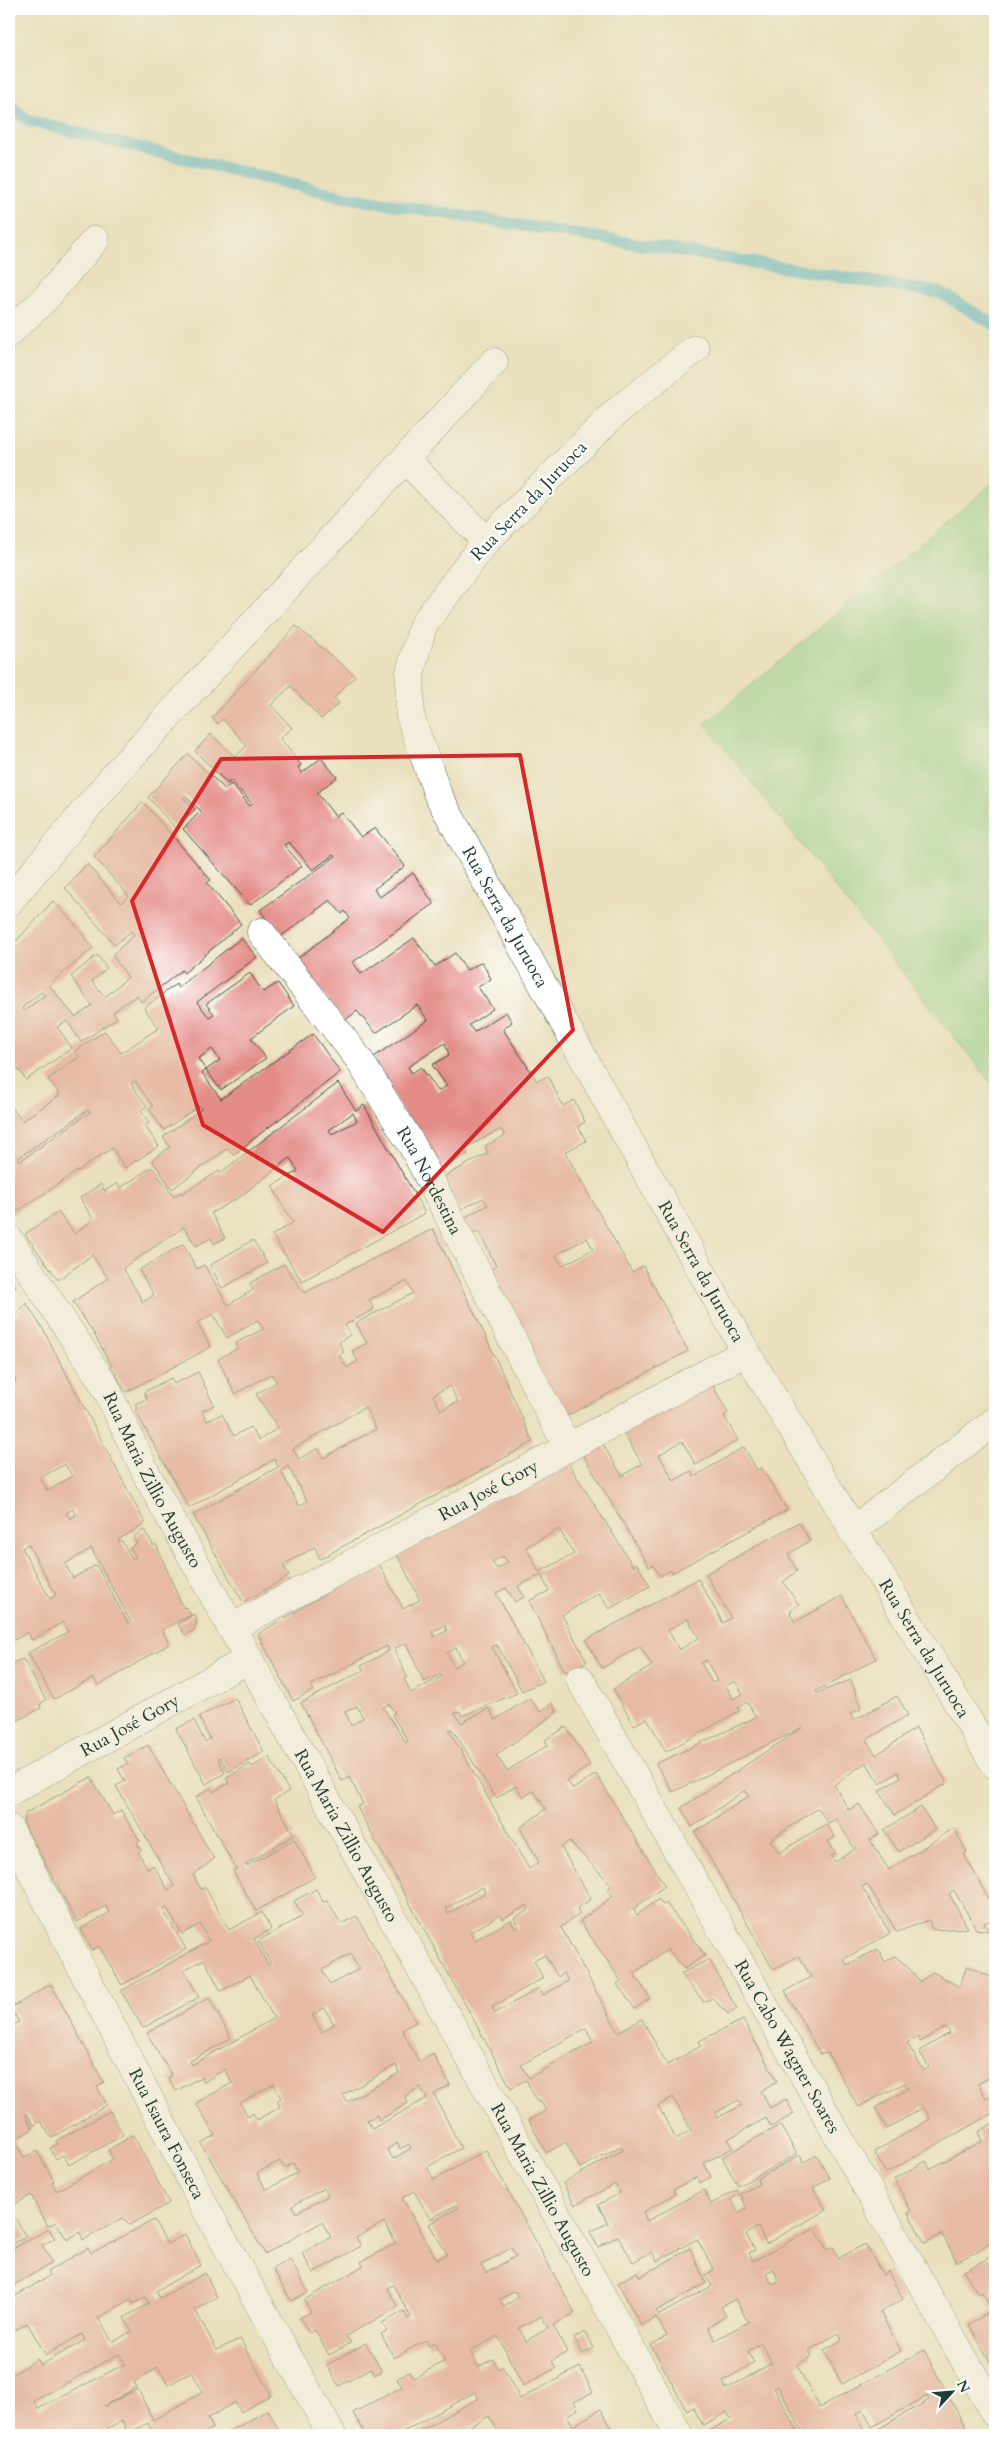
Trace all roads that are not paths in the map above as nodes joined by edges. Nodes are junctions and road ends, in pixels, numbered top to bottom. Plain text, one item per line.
1 (95, 240) dead end
2 (9, 333) edge
3 (695, 349) dead end
4 (494, 362) dead end
5 (405, 459) junction
6 (486, 540) junction
7 (9, 902) edge
8 (261, 932) dead end
9 (9, 1238) edge
10 (746, 1352) junction
11 (995, 1421) edge
12 (568, 1448) junction
13 (852, 1531) junction
14 (231, 1628) junction
15 (249, 1659) junction
16 (580, 1679) dead end
17 (995, 1765) edge
18 (9, 1792) edge
19 (9, 1828) edge
20 (995, 2414) edge
21 (332, 2435) edge
22 (679, 2435) edge

1 - 2 street
3 - 6 street, Rua Serra da Juruoca
4 - 5 street
5 - 6 street
5 - 7 street
6 - 10 street, Rua Serra da Juruoca
8 - 12 street, Rua Nordestina
9 - 14 street, Rua Maria Zillio Augusto
10 - 12 street, Rua José Gory
10 - 13 street, Rua Serra da Juruoca
11 - 13 street
12 - 14 street, Rua José Gory
13 - 17 street, Rua Serra da Juruoca
14 - 15 street, Rua Maria Zillio Augusto
15 - 18 street, Rua José Gory
15 - 22 street, Rua Maria Zillio Augusto
16 - 20 street, Rua Cabo Wagner Soares
19 - 21 street, Rua Isaura Fonseca

